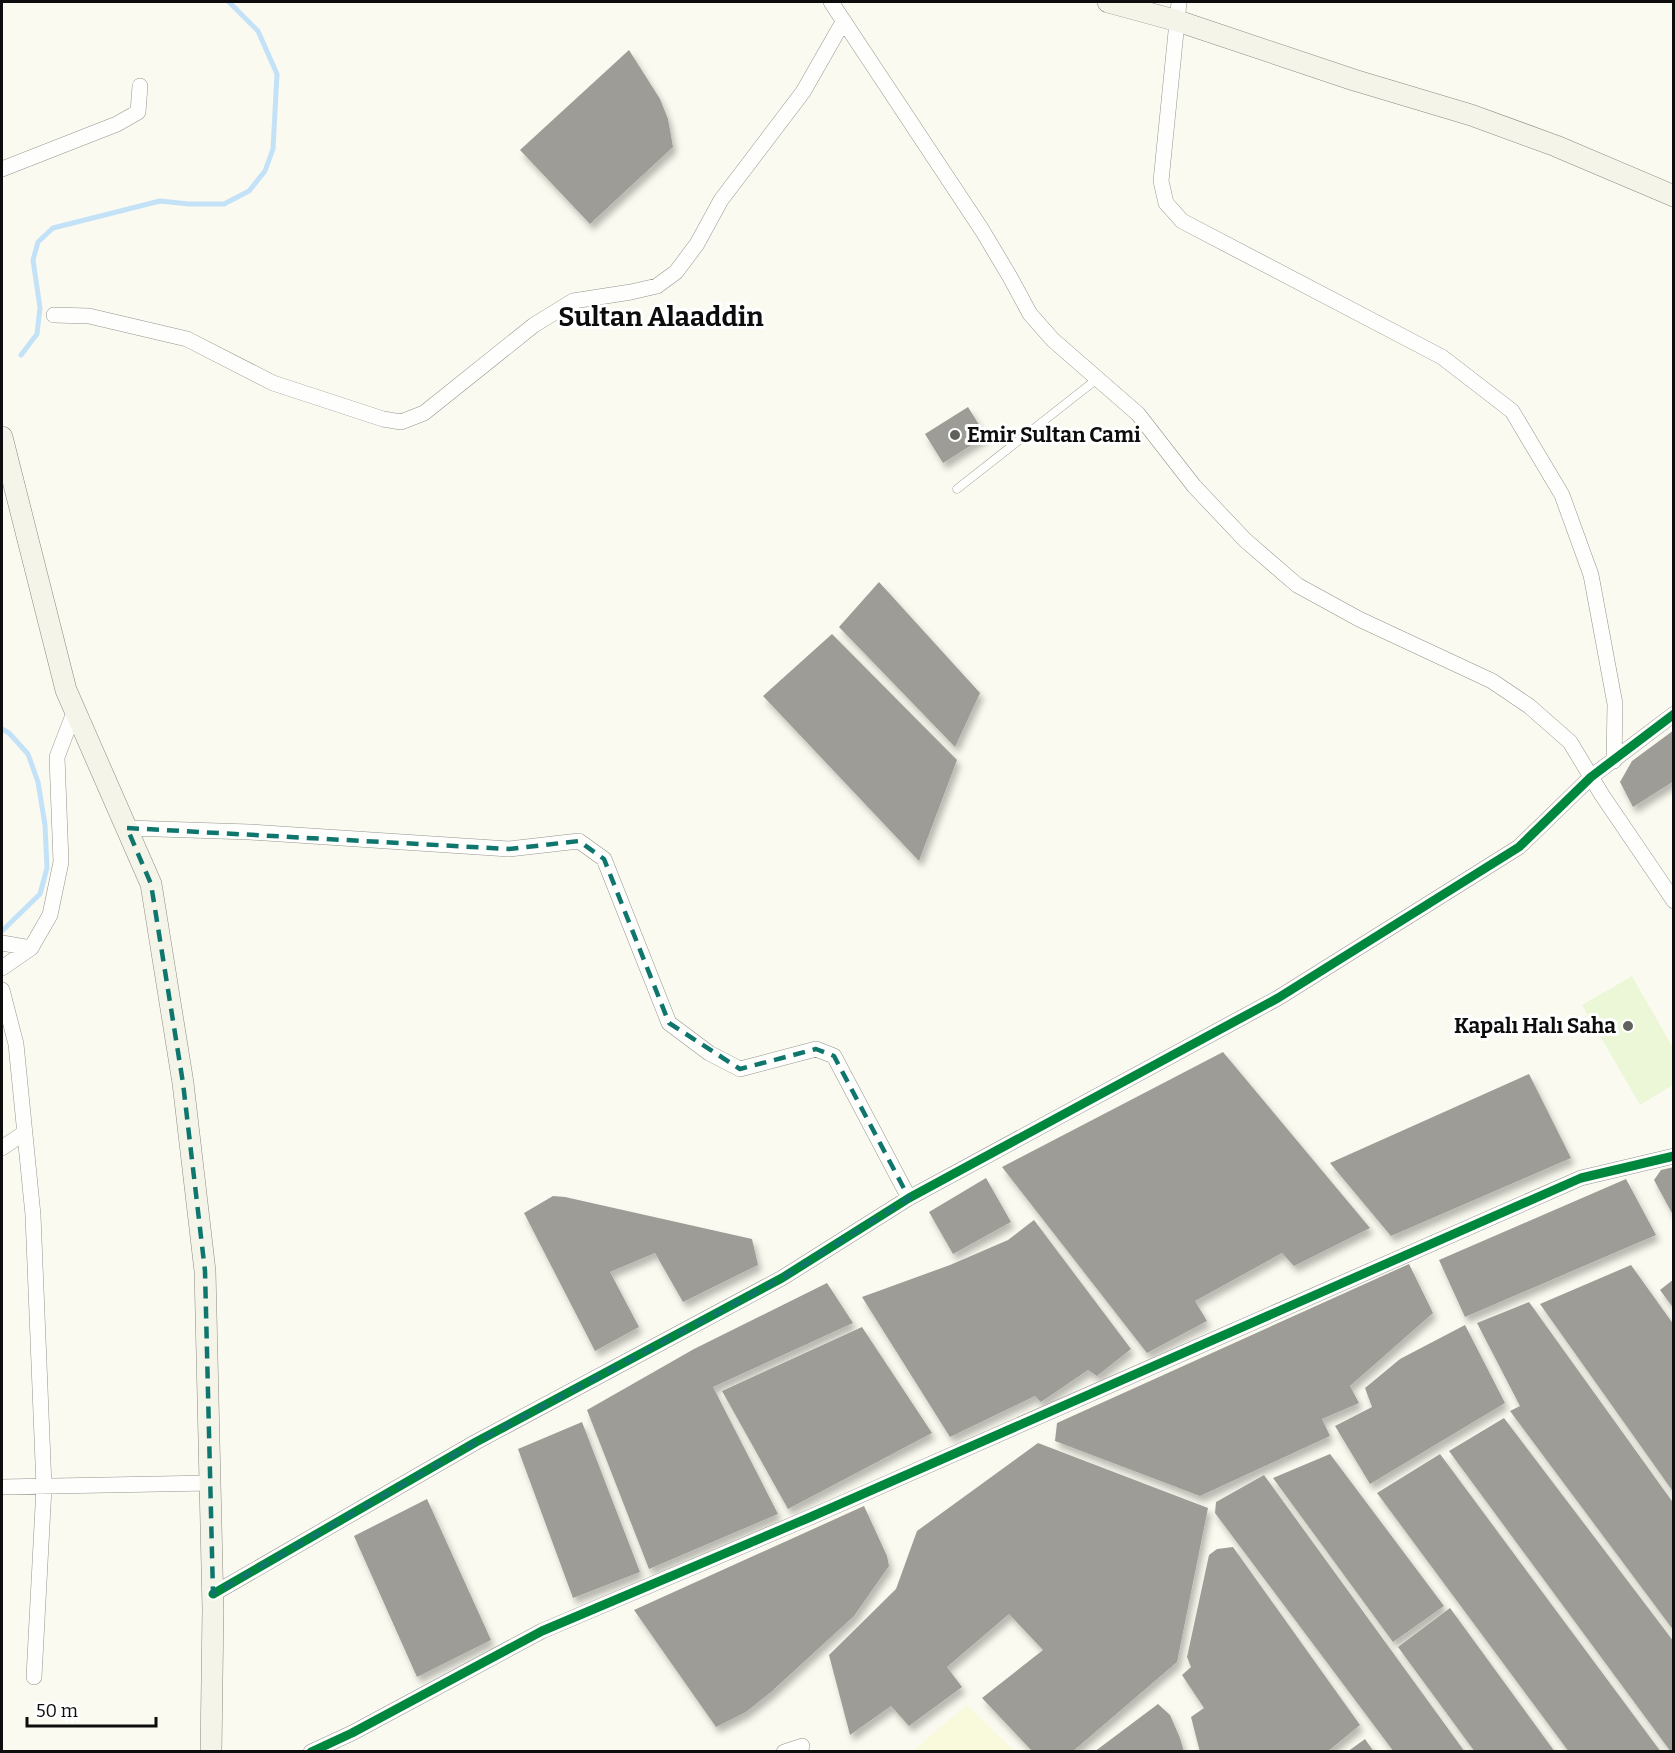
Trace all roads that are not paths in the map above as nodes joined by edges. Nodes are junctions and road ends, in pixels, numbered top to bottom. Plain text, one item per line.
1 (831, 2) edge
2 (1108, 2) edge
3 (1179, 11) edge
4 (843, 22) junction
5 (140, 86) dead end
6 (2, 169) edge
7 (1674, 196) edge
8 (54, 315) dead end
9 (1098, 379) junction
10 (2, 438) edge
11 (957, 489) dead end
12 (75, 710) junction
13 (1674, 714) edge
14 (1614, 761) junction
15 (1591, 777) junction
16 (127, 828) junction
17 (1674, 901) edge
18 (2, 943) edge
19 (31, 948) junction
20 (2, 968) edge
21 (2, 990) edge
22 (24, 1133) junction
23 (2, 1148) edge
24 (1674, 1156) edge
25 (909, 1198) junction
26 (210, 1483) junction
27 (2, 1487) edge
28 (44, 1487) junction
29 (213, 1594) junction
30 (34, 1677) dead end
31 (343, 1744) edge
32 (802, 1746) dead end
33 (211, 1752) edge
34 (311, 1752) edge
35 (784, 1752) edge

1 - 4 street
2 - 3 street
3 - 7 street
3 - 14 street
4 - 8 street
4 - 9 street
5 - 6 street
9 - 11 lane
9 - 15 street
10 - 12 street
12 - 16 street
12 - 19 street
13 - 14 street
14 - 15 street
15 - 17 street
15 - 25 street
16 - 25 street
16 - 26 street
18 - 19 street
19 - 20 street
21 - 22 street
22 - 23 street
22 - 28 street
24 - 31 street
25 - 29 street
26 - 28 street
26 - 29 street
27 - 28 street
28 - 30 street
29 - 33 street
31 - 34 street
32 - 35 street

